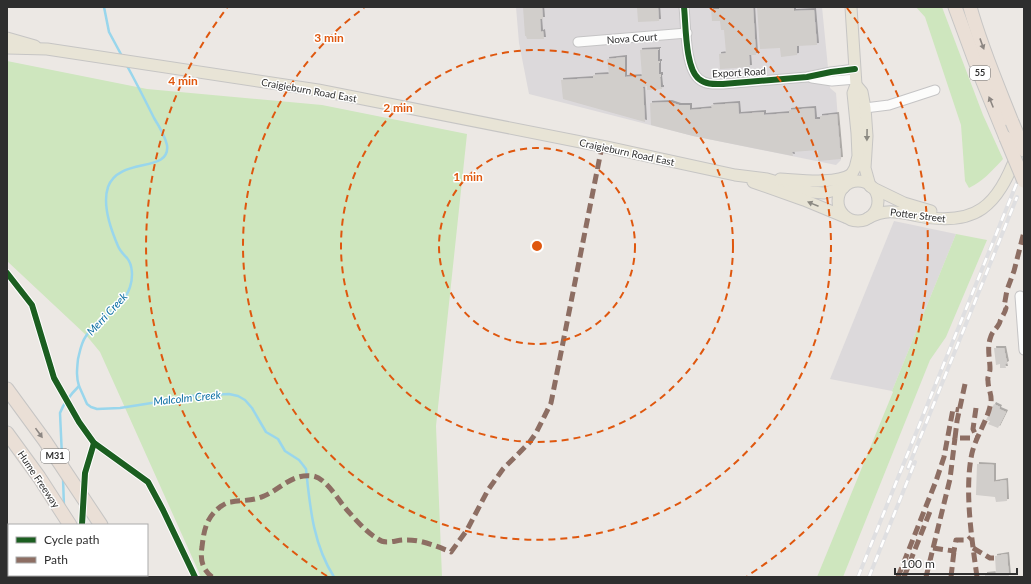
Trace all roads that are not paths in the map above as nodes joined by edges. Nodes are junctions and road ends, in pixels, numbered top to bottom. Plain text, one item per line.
1 (684, 7) edge
2 (851, 7) edge
3 (956, 7) edge
4 (970, 7) edge
5 (686, 33) junction
6 (7, 38) edge
7 (578, 42) dead end
8 (7, 48) edge
9 (47, 50) junction
10 (856, 78) junction
11 (935, 90) dead end
12 (865, 108) junction
13 (1024, 135) edge
14 (1024, 150) edge
15 (852, 174) junction
16 (735, 175) junction
17 (759, 178) junction
18 (1024, 181) edge
19 (870, 186) junction
20 (843, 188) junction
21 (969, 215) junction
22 (868, 218) junction
23 (849, 219) junction
24 (1020, 296) dead end
25 (1024, 350) edge
26 (7, 389) edge
27 (7, 433) edge
28 (69, 524) edge
29 (100, 524) edge

1 - 5 street, Export Road
2 - 10 main road
18 -> 3 highway, 55, bridge
4 -> 14 highway, 55, bridge
5 - 7 street, Nova Court
5 - 10 street, Export Road
6 - 9 main road, Craigieburn Road East
8 - 9 main road, Craigieburn Road East
9 - 16 main road, Craigieburn Road East
10 - 12 main road
10 - 15 main road
11 - 12 street
12 -> 19 main road
13 - 21 main road, Potter Street
15 - 17 main road
15 - 20 main road
16 - 17 main road, Craigieburn Road East
23 -> 16 main road, Craigieburn Road East
17 - 20 main road, Craigieburn Road East
19 - 20 main road
19 - 21 main road, Potter Street
19 - 22 main road
20 - 23 main road
21 - 22 main road, Potter Street
22 - 23 main road
24 - 25 street
26 -> 29 highway, M31
27 - 28 highway, Hume Freeway / M31

